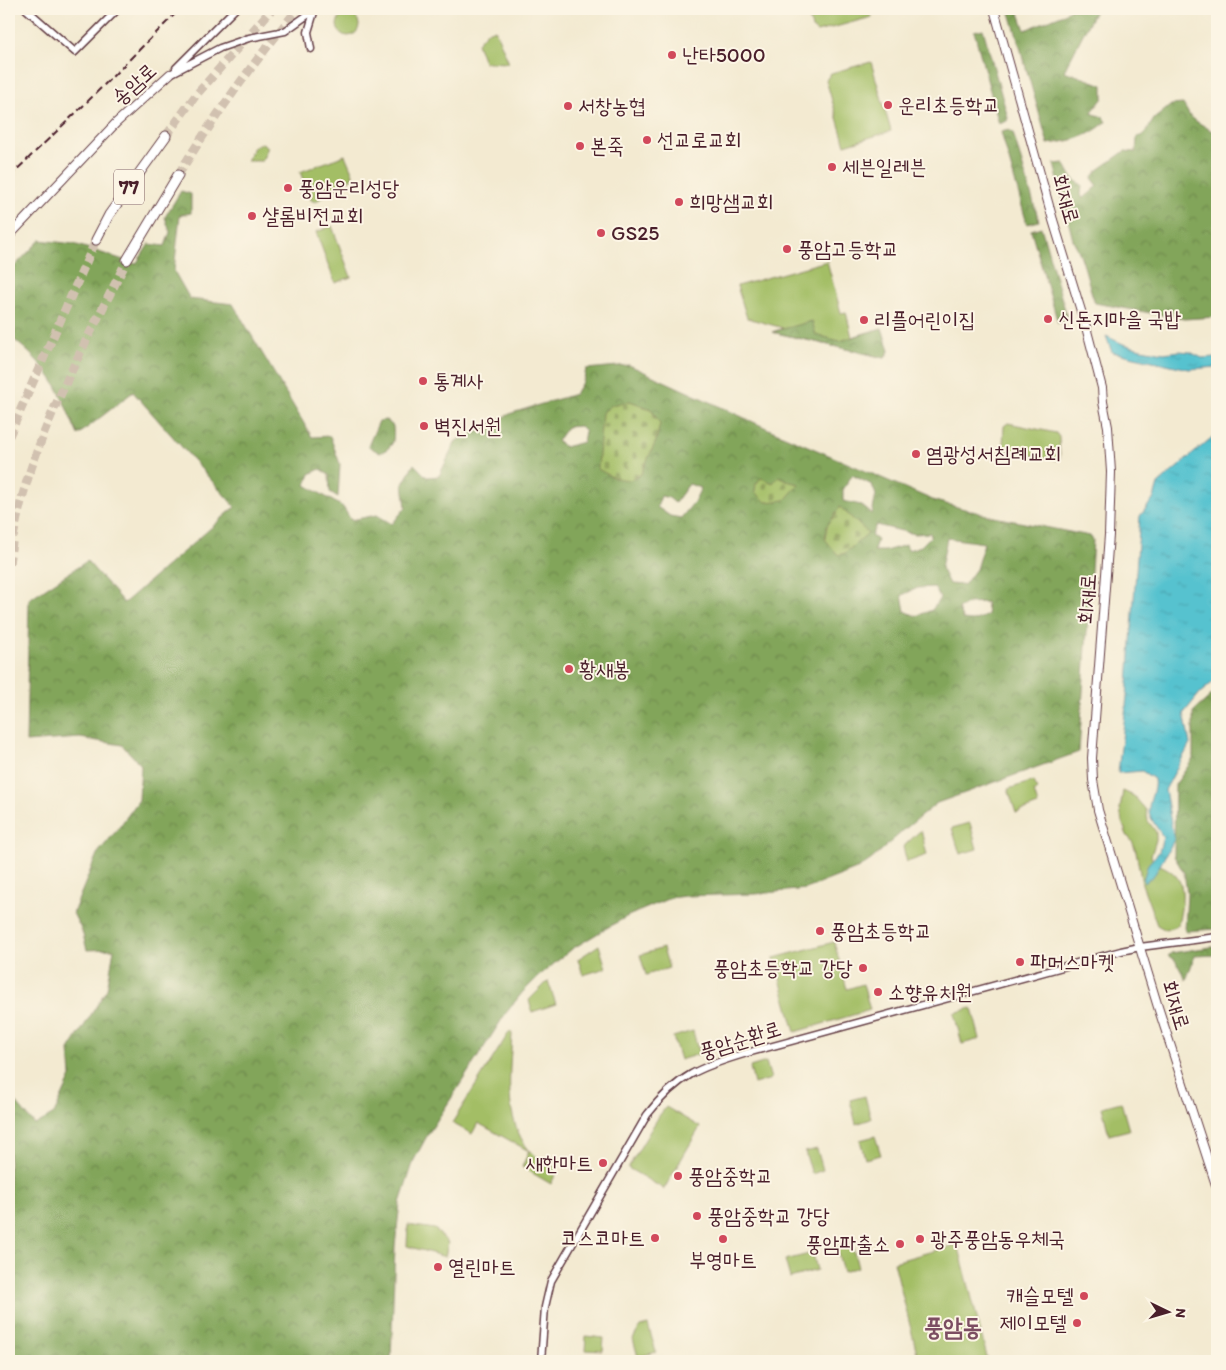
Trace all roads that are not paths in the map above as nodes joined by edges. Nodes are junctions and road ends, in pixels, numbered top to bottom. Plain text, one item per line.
1 (26, 9) edge
2 (118, 9) edge
3 (235, 9) edge
4 (315, 9) edge
5 (994, 9) edge
6 (311, 49) dead end
7 (170, 74) junction
8 (166, 136) tunnel mouth
9 (178, 175) tunnel mouth
10 (9, 236) edge
11 (96, 240) tunnel mouth
12 (127, 260) tunnel mouth
13 (1217, 937) edge
14 (1140, 947) junction
15 (1217, 1188) edge
16 (542, 1361) edge

1 - 2 street
3 - 7 street
4 - 6 street
4 - 7 street, 송암로
5 - 14 main road, 회재로
7 - 10 main road, 송암로
8 - 11 highway, 77
9 - 12 highway, 77
13 - 14 street, 풍암순환로
14 - 15 main road, 회재로
14 - 16 street, 풍암순환로

